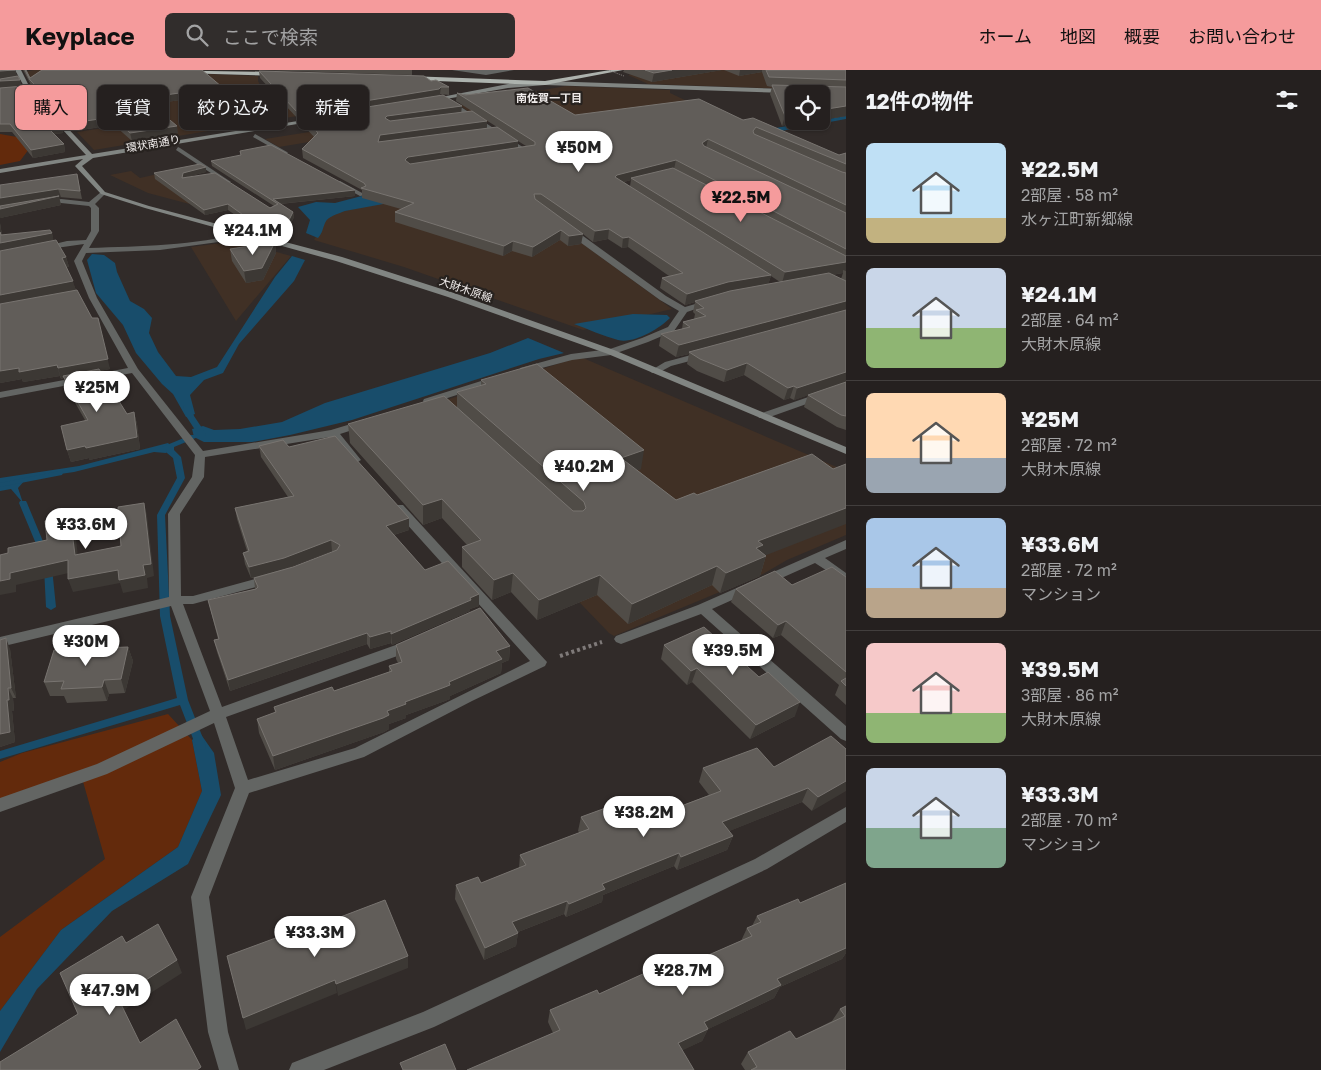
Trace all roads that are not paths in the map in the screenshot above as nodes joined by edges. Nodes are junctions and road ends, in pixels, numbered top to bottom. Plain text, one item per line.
1 (18, 70) edge
2 (147, 70) edge
3 (455, 70) edge
4 (511, 70) edge
5 (622, 73) edge
6 (286, 74) edge
7 (397, 78) edge
8 (545, 83) junction
9 (24, 85) edge
10 (785, 91) edge
11 (442, 98) junction
12 (451, 102) junction
13 (472, 116) junction
14 (463, 117) edge
15 (297, 122) edge
16 (297, 129) edge
17 (65, 130) edge
18 (498, 132) junction
19 (488, 134) edge
20 (255, 136) junction
21 (178, 148) junction
22 (518, 153) edge
23 (91, 156) junction
24 (295, 158) edge
25 (78, 166) junction
26 (0, 171) edge
27 (0, 179) edge
28 (337, 181) edge
29 (232, 184) edge
30 (103, 193) junction
31 (362, 196) edge
32 (91, 204) junction
33 (35, 205) edge
34 (561, 223) edge
35 (245, 234) junction
36 (85, 247) junction
37 (29, 251) edge
38 (717, 300) edge
39 (684, 310) junction
40 (715, 351) edge
41 (611, 352) junction
42 (134, 370) junction
43 (655, 370) junction
44 (846, 387) edge
45 (0, 394) edge
46 (417, 405) edge
47 (763, 416) junction
48 (370, 420) edge
49 (334, 433) junction
50 (846, 450) edge
51 (200, 455) junction
52 (361, 467) edge
53 (387, 496) edge
54 (846, 544) edge
55 (815, 557) junction
56 (280, 576) edge
57 (846, 579) edge
58 (175, 600) junction
59 (704, 608) junction
60 (427, 638) edge
61 (615, 639) road end
62 (0, 642) edge
63 (218, 714) junction
64 (846, 735) edge
65 (243, 788) junction
66 (0, 804) edge
67 (846, 814) edge
68 (229, 1070) edge
69 (299, 1070) edge

1 - 9 street
2 - 6 highway
3 - 4 street
5 - 8 highway
7 - 8 highway
8 - 10 street
8 - 11 street
8 - 12 street
11 - 12 street
11 - 12 street
12 - 13 street
13 - 14 street
13 - 18 street
15 - 23 street, 環状南通り
16 - 20 street, 環状南通り
17 - 23 street
18 - 19 street
18 - 22 street
20 - 21 street, 環状南通り
20 - 24 street
21 - 25 street, 環状南通り
21 - 29 street
23 - 25 street
23 - 26 street, 環状南通り
25 - 27 street, 環状南通り
25 - 30 street, 大財木原線
28 - 31 street
30 - 32 street
30 - 35 street, 大財木原線
32 - 33 street
32 - 36 street
34 - 39 street
35 - 36 street
35 - 41 street, 大財木原線
36 - 37 street
36 - 42 street
38 - 39 street
39 - 41 street
40 - 43 street
41 - 43 street, 大財木原線
41 - 46 street
42 - 45 street
42 - 51 street
43 - 47 street, 大財木原線
44 - 47 street
47 - 50 street, 大財木原線
48 - 49 street
49 - 51 street
49 - 52 street
51 - 58 street
53 - 65 street
54 - 55 street
55 - 57 street
55 - 59 street
56 - 58 street
58 - 62 street
58 - 63 street
59 - 61 street
59 - 64 street
60 - 63 street
63 - 65 street
63 - 66 street
65 - 68 street
67 - 69 street

